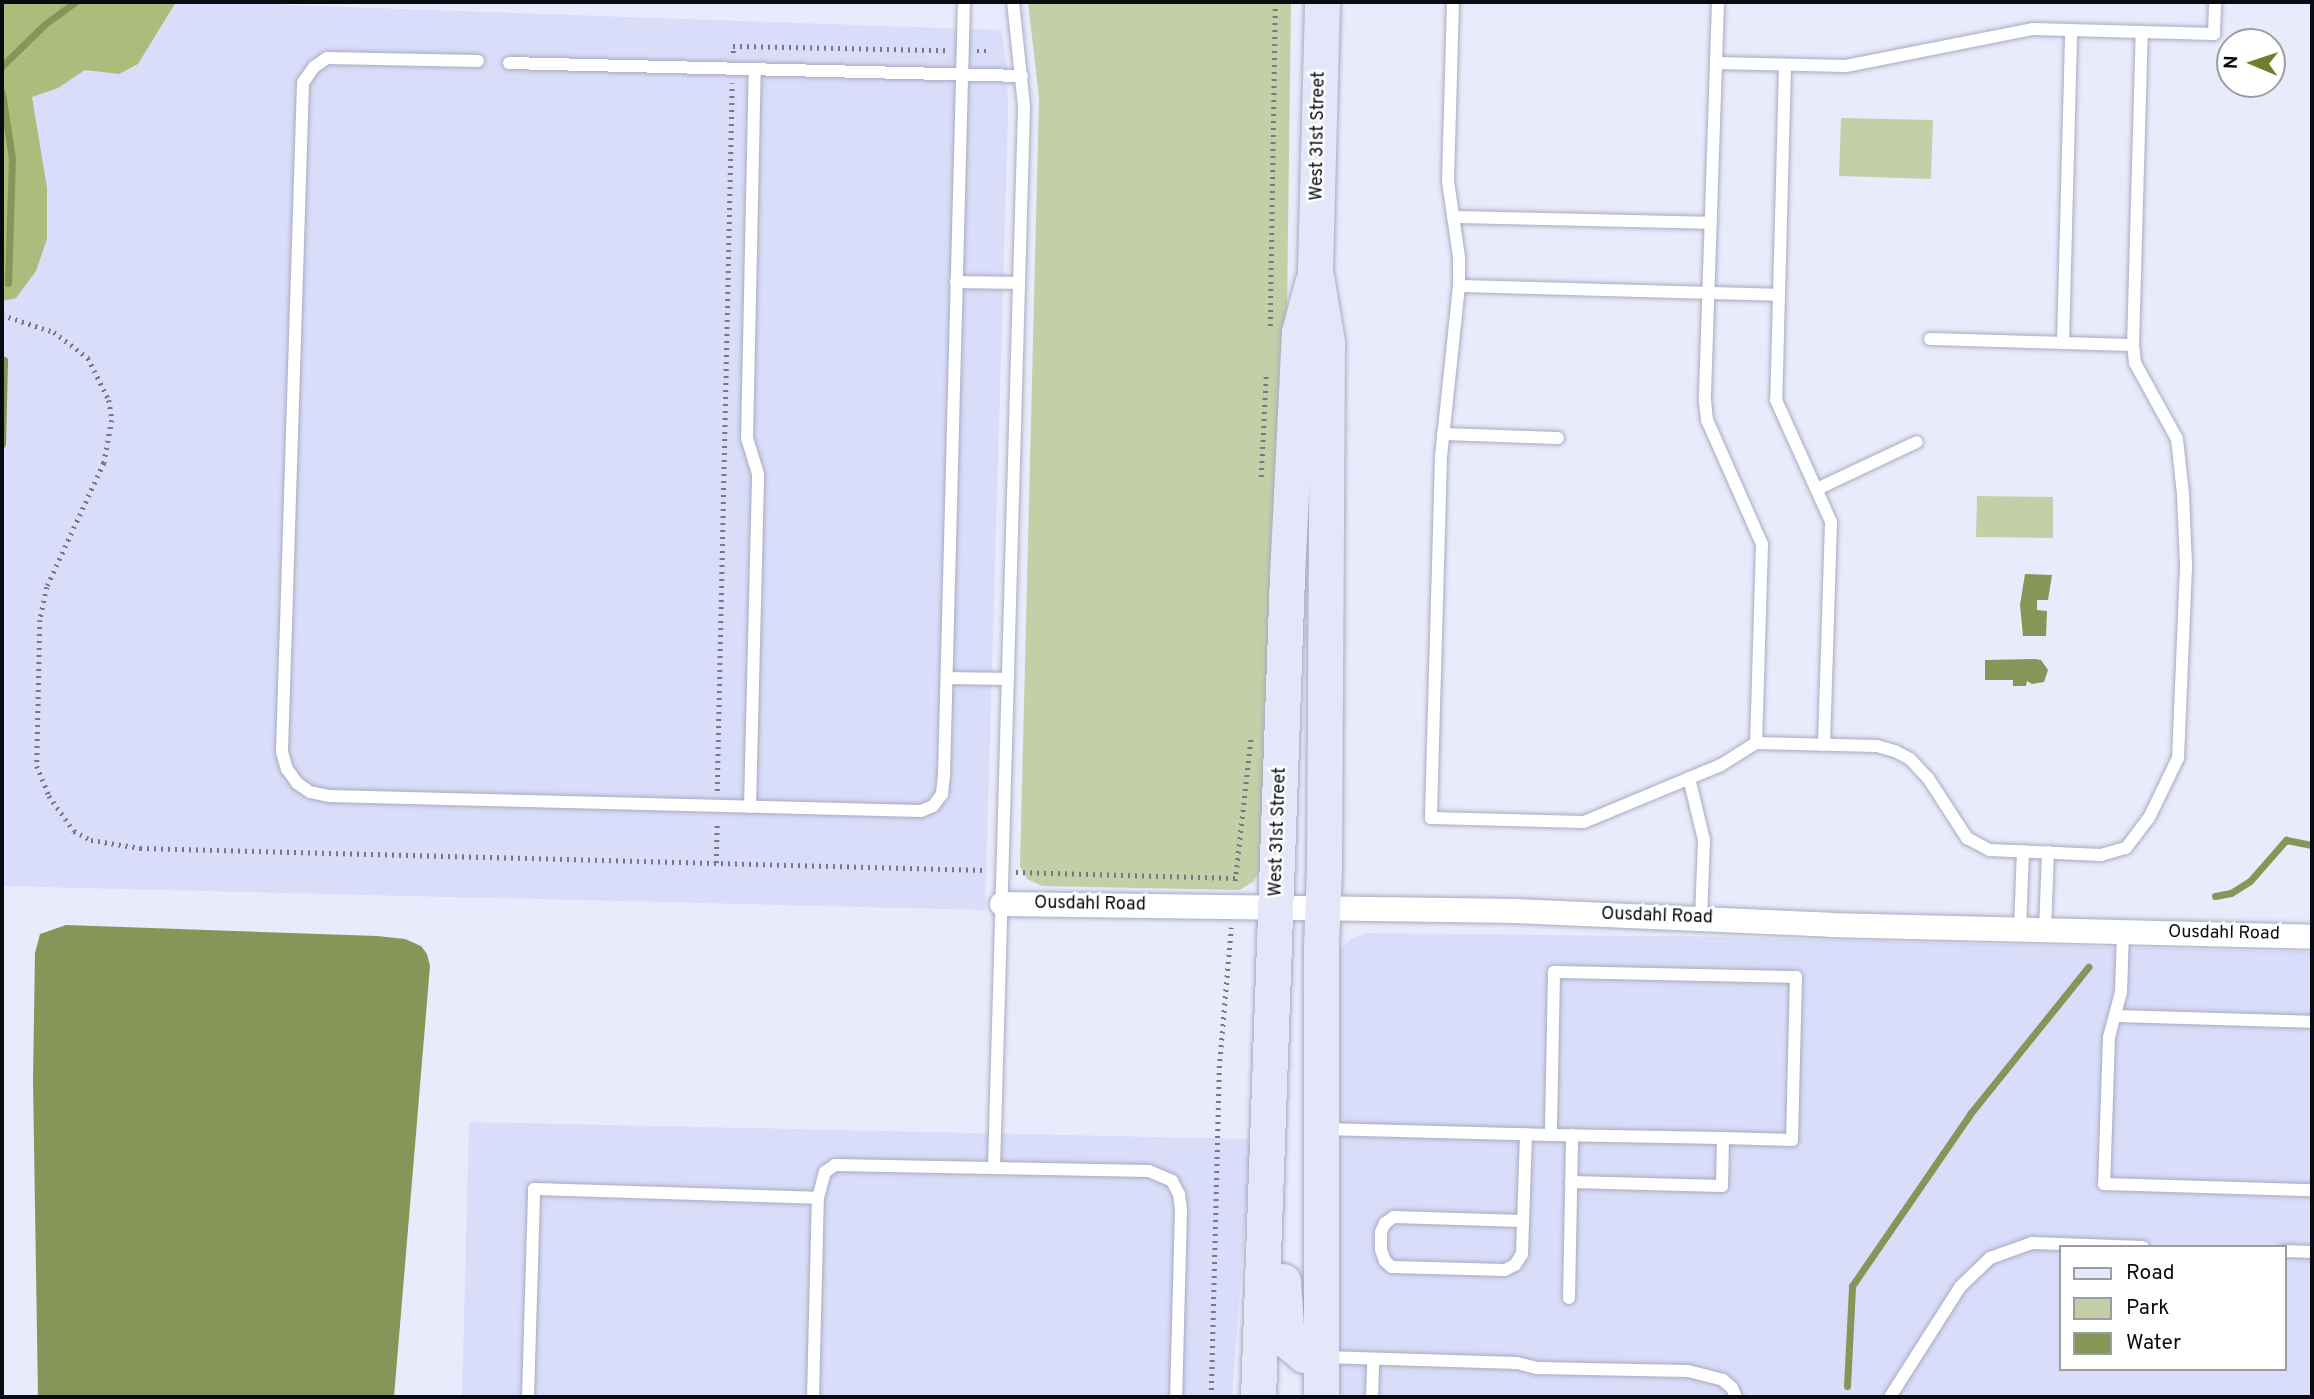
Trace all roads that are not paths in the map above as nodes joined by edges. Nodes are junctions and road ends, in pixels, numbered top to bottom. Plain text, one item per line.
1 (964, 2) edge
2 (1013, 2) edge
3 (1322, 2) edge
4 (1453, 2) edge
5 (1718, 2) edge
6 (2216, 2) edge
7 (2071, 30) junction
8 (2142, 32) junction
9 (478, 61) dead end
10 (509, 62) dead end
11 (1716, 63) junction
12 (1786, 66) junction
13 (755, 69) junction
14 (961, 74) junction
15 (1022, 76) junction
16 (1453, 216) junction
17 (1711, 223) junction
18 (1315, 270) junction
19 (956, 282) junction
20 (1019, 283) junction
21 (1460, 286) junction
22 (1709, 293) junction
23 (1779, 295) junction
24 (1930, 339) dead end
25 (2063, 343) junction
26 (2133, 345) junction
27 (1443, 434) junction
28 (1558, 438) dead end
29 (1917, 442) dead end
30 (1817, 489) junction
31 (947, 678) junction
32 (1008, 679) junction
33 (1756, 743) junction
34 (1824, 745) junction
35 (1689, 778) junction
36 (750, 807) junction
37 (2023, 851) junction
38 (2048, 852) junction
39 (1002, 904) junction
40 (1277, 908) junction
41 (1322, 909) junction
42 (1701, 919) junction
43 (2020, 929) junction
44 (2045, 930) junction
45 (2123, 932) junction
46 (2312, 937) edge
47 (2115, 1016) junction
48 (2312, 1022) edge
49 (1321, 1129) junction
50 (1526, 1134) junction
51 (1550, 1135) junction
52 (1572, 1135) junction
53 (1723, 1138) junction
54 (994, 1168) junction
55 (1572, 1182) junction
56 (2312, 1189) edge
57 (1266, 1192) junction
58 (818, 1198) junction
59 (1523, 1221) junction
60 (2088, 1245) edge
61 (2286, 1251) edge
62 (2312, 1252) edge
63 (1569, 1297) dead end
64 (1322, 1357) junction
65 (1373, 1359) junction
66 (528, 1397) edge
67 (813, 1397) edge
68 (1176, 1397) edge
69 (1258, 1397) edge
70 (1321, 1397) edge
71 (1372, 1397) edge
72 (1736, 1397) edge
73 (1890, 1397) edge

1 - 14 lane
2 - 15 lane
3 - 18 main road, West 31st Street
4 - 16 lane
5 - 11 lane
6 - 8 lane
7 - 8 lane
7 - 12 lane
7 - 25 lane
8 - 26 lane
9 - 36 lane
10 - 13 lane
11 - 12 lane
11 - 17 lane
12 - 23 lane
13 - 14 lane
13 - 36 lane
14 - 15 lane
14 - 19 lane
15 - 20 lane
16 - 17 lane
16 - 21 lane
17 - 22 lane
18 - 40 main road, West 31st Street
18 - 41 main road, West 31st Street
19 - 20 lane
19 - 31 lane
20 - 32 lane
21 - 22 lane
21 - 27 lane
22 - 23 lane
22 - 33 lane
23 - 30 lane
24 - 25 lane
25 - 26 lane
26 - 38 lane
27 - 28 lane
27 - 35 lane
29 - 30 lane
30 - 34 lane
31 - 32 lane
31 - 36 lane
32 - 39 lane
33 - 34 lane
33 - 35 lane
34 - 37 lane
35 - 42 lane
37 - 38 lane
37 - 43 lane
38 - 44 lane
39 - 40 street, Ousdahl Road
39 - 54 lane
40 - 41 street, Ousdahl Road
40 - 57 main road, West 31st Street
41 - 42 street, Ousdahl Road
41 - 49 main road, West 31st Street
42 - 43 street, Ousdahl Road
43 - 44 street, Ousdahl Road
44 - 45 street, Ousdahl Road
45 - 46 street, Ousdahl Road
45 - 47 lane
47 - 48 lane
47 - 56 lane
49 - 50 lane
49 - 64 main road, West 31st Street
50 - 51 lane
50 - 59 lane
51 - 52 lane
51 - 53 lane
52 - 53 lane
52 - 55 lane
53 - 55 lane
54 - 58 lane
54 - 68 lane
55 - 63 lane
57 - 64 main road
57 - 69 main road, West 31st Street
58 - 66 lane
58 - 67 lane
59 - 59 lane
60 - 73 lane
61 - 62 lane
64 - 65 lane
64 - 70 main road, West 31st Street
65 - 71 lane
65 - 72 lane

